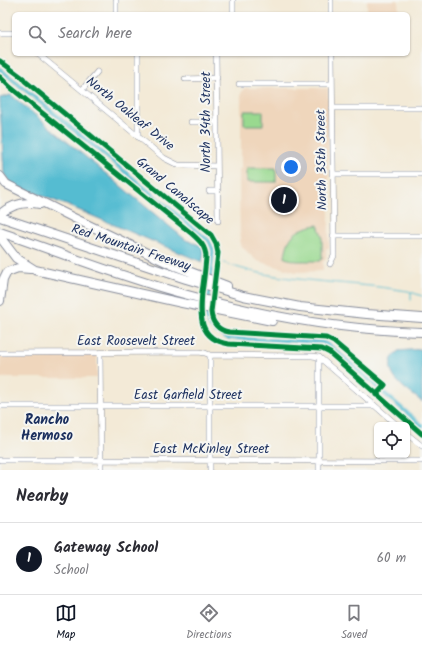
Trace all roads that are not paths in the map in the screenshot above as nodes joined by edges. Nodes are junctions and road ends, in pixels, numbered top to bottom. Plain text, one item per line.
1 (116, 0) edge
2 (233, 0) edge
3 (331, 0) edge
4 (116, 12) edge
5 (233, 12) edge
6 (331, 12) edge
7 (0, 33) edge
8 (12, 33) edge
9 (40, 56) edge
10 (138, 56) edge
11 (216, 56) edge
12 (332, 56) edge
13 (97, 72) dead end
14 (217, 78) junction
15 (185, 79) dead end
16 (239, 84) dead end
17 (332, 84) junction
18 (82, 90) junction
19 (332, 108) junction
20 (422, 108) edge
21 (191, 122) dead end
22 (217, 122) junction
23 (138, 137) junction
24 (217, 166) junction
25 (333, 174) junction
26 (422, 174) edge
27 (0, 176) edge
28 (209, 191) dead end
29 (217, 191) junction
30 (49, 206) junction
31 (0, 215) edge
32 (218, 221) dead end
33 (0, 232) edge
34 (334, 236) junction
35 (422, 236) edge
36 (0, 237) edge
37 (330, 264) dead end
38 (35, 270) junction
39 (186, 275) junction
40 (0, 301) edge
41 (225, 308) junction
42 (422, 318) edge
43 (422, 332) edge
44 (100, 352) junction
45 (0, 353) edge
46 (210, 355) junction
47 (319, 357) junction
48 (0, 406) edge
49 (101, 406) junction
50 (375, 406) junction
51 (210, 407) junction
52 (319, 407) junction
53 (394, 422) edge
54 (410, 436) edge
55 (422, 446) edge
56 (0, 460) edge
57 (101, 460) junction
58 (210, 460) junction
59 (319, 460) junction
60 (422, 460) edge
61 (101, 470) edge
62 (210, 470) edge
63 (319, 470) edge

1 - 4 street
2 - 5 street
3 - 6 street
7 - 8 street
9 - 18 street, North Oakleaf Drive
10 - 23 street
11 - 14 street, North 34th Street
12 - 17 street, North 35th Street
13 - 18 street
14 - 15 street
14 - 22 street, North 34th Street
16 - 17 street
17 - 19 street, North 35th Street
18 - 23 street, North Oakleaf Drive
19 - 20 street
19 - 25 street, North 35th Street
21 - 22 street
22 - 24 street, North 34th Street
23 - 24 street, North Oakleaf Drive
24 - 29 street, North 34th Street
25 - 26 street
25 - 34 street, North 35th Street
27 - 30 highway
28 - 29 street, North 34th Street
29 - 32 street, North 34th Street
30 - 31 highway
30 - 39 highway
31 - 39 highway, Red Mountain Freeway
33 - 41 highway, Red Mountain Freeway
34 - 35 street
34 - 37 street, North 35th Street
36 - 38 highway
38 - 40 highway
38 - 41 highway
39 - 42 highway
41 - 43 highway, Red Mountain Freeway
44 - 45 street, East Roosevelt Street
44 - 46 street, East Roosevelt Street
44 - 49 street
46 - 47 street, East Roosevelt Street
46 - 51 street
47 - 50 street
47 - 52 street
48 - 49 street, East Garfield Street
49 - 51 street, East Garfield Street
49 - 57 street
50 - 52 street, East Garfield Street
50 - 53 street
51 - 52 street, East Garfield Street
51 - 58 street
52 - 59 street
54 - 55 street
56 - 57 street, East McKinley Street
57 - 58 street, East McKinley Street
57 - 61 street
58 - 59 street, East McKinley Street
58 - 62 street
59 - 60 street, East McKinley Street
59 - 63 street

